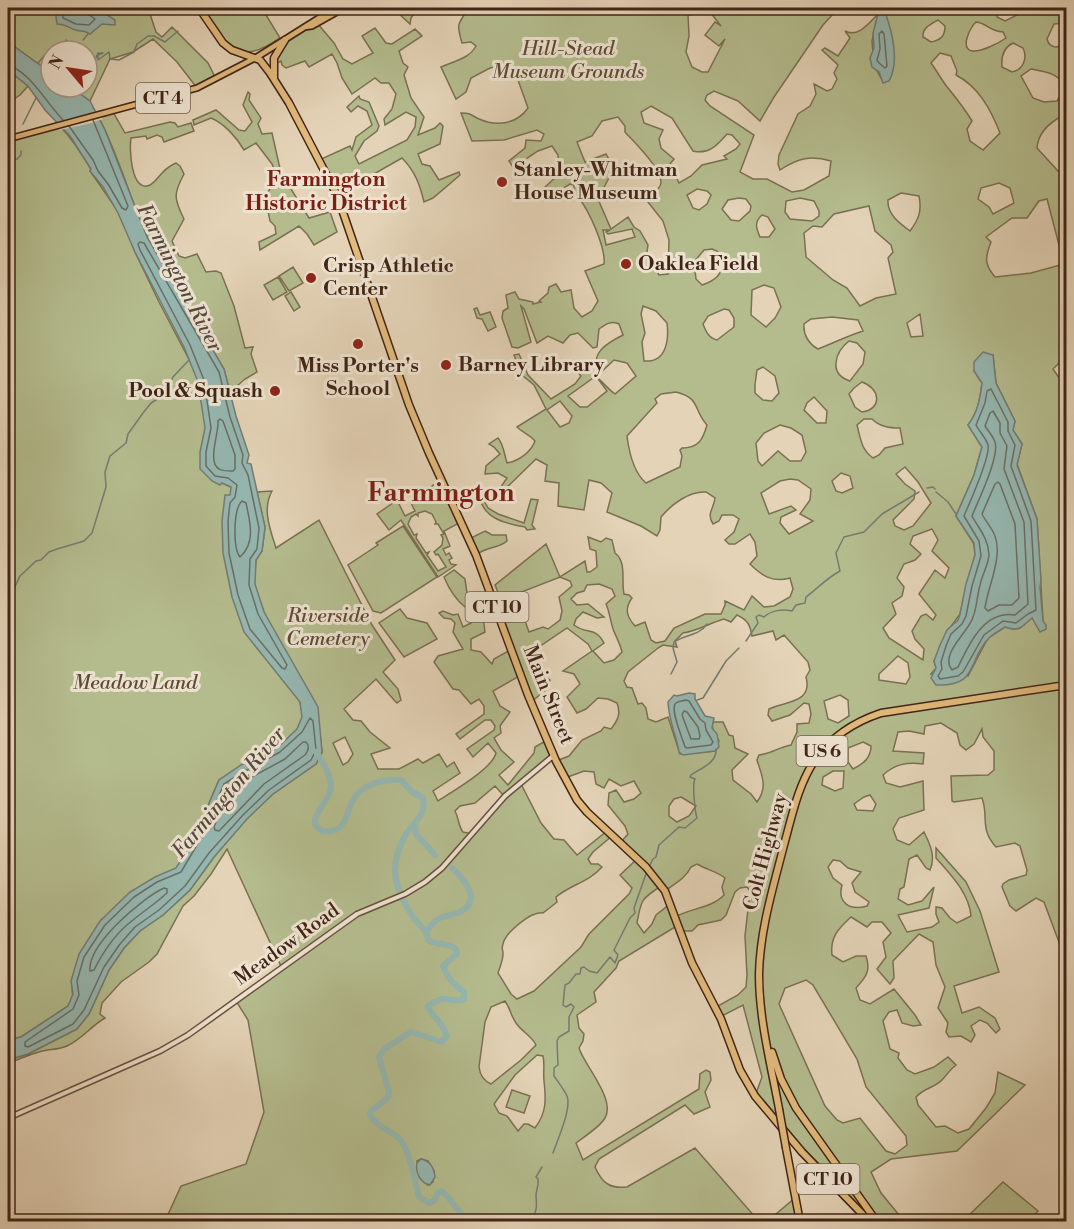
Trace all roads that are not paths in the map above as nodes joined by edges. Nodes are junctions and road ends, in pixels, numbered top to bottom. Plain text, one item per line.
1 (199, 8) edge
2 (335, 8) edge
3 (344, 8) edge
4 (305, 27) junction
5 (285, 40) junction
6 (256, 58) junction
7 (274, 78) junction
8 (8, 139) edge
9 (1066, 685) edge
10 (554, 755) junction
11 (760, 998) junction
12 (8, 1118) edge
13 (800, 1221) edge
14 (870, 1221) edge
15 (877, 1221) edge

1 - 6 highway, CT 10
2 - 4 main road, CT 4
3 - 4 main road, CT 4
4 - 5 main road, CT 4
5 - 6 main road, CT 4
5 - 7 highway
6 - 7 highway, Main Street / CT 10
6 - 8 main road, CT 4
7 - 10 highway, Main Street / CT 10
9 - 11 highway, Colt Highway / US 6
10 - 12 street, Meadow Road
10 - 14 highway, Main Street / CT 10
11 - 13 highway, Colt Highway / US 6, bridge
11 - 15 highway

